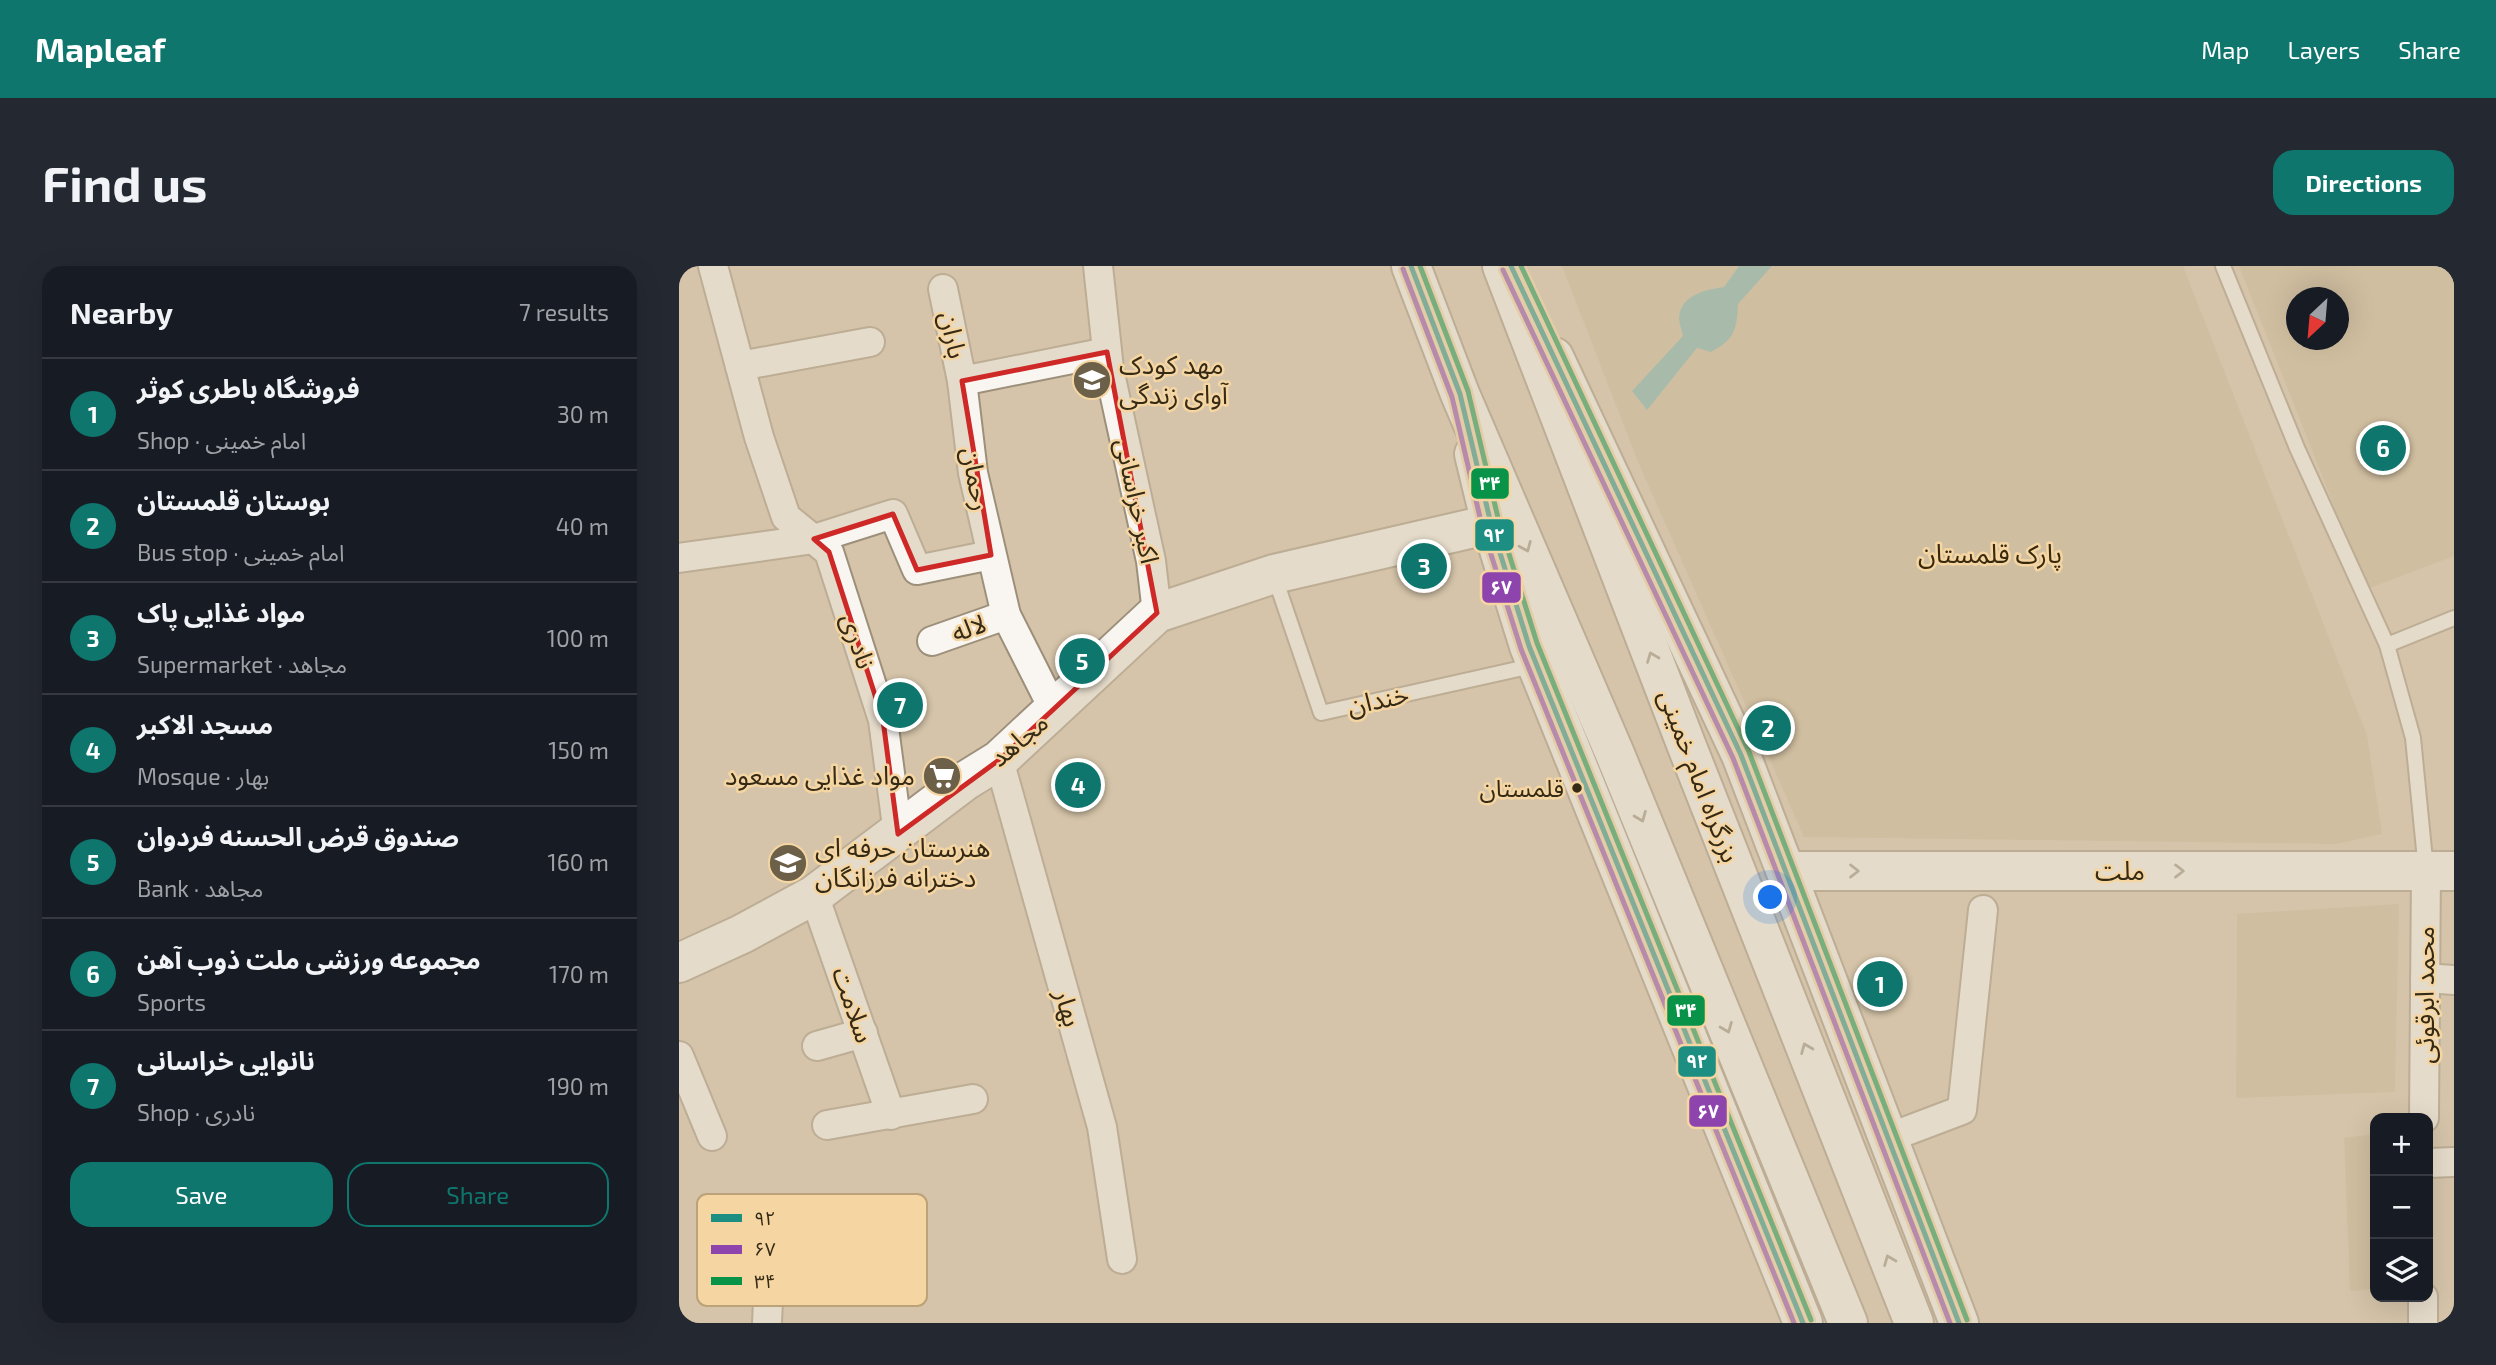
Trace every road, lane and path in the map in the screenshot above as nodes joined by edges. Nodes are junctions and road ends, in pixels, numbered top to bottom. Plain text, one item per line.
1 (713, 266) edge
2 (1098, 266) edge
3 (1411, 266) edge
4 (1502, 266) edge
5 (1511, 266) edge
6 (2223, 266) edge
7 (943, 289) dead end
8 (870, 342) dead end
9 (1107, 352) junction
10 (740, 366) junction
11 (962, 381) junction
12 (1460, 394) junction
13 (1491, 524) junction
14 (814, 539) junction
15 (991, 555) junction
16 (679, 558) edge
17 (1274, 574) junction
18 (1157, 613) junction
19 (1006, 615) junction
20 (2454, 618) edge
21 (932, 641) dead end
22 (2387, 645) junction
23 (1537, 665) junction
24 (1054, 710) junction
25 (999, 760) junction
26 (898, 834) junction
27 (1786, 871) junction
28 (2440, 871) edge
29 (814, 895) junction
30 (1983, 910) dead end
31 (679, 963) edge
32 (2425, 978) junction
33 (2454, 980) edge
34 (863, 1033) junction
35 (817, 1046) dead end
36 (679, 1056) edge
37 (973, 1099) dead end
38 (2424, 1113) edge
39 (891, 1115) junction
40 (827, 1125) dead end
41 (712, 1136) dead end
42 (1888, 1139) junction
43 (2454, 1162) edge
44 (2433, 1163) edge
45 (1122, 1259) dead end
46 (2423, 1302) edge
47 (1803, 1323) edge
48 (1848, 1323) edge
49 (1914, 1323) edge
50 (1959, 1323) edge
51 (2423, 1323) edge

1 - 10 street, نادری
2 - 9 street, اکبر خراسانی
3 - 12 main road
49 -> 4 main road, بزرگراه امام خمینی
5 - 27 main road
6 - 22 lane
7 - 11 street, باران
8 - 10 street
9 - 11 street
9 - 18 street, اکبر خراسانی
10 - 14 street, نادری
11 - 15 street, رحمان
12 - 13 main road
12 -> 48 main road
13 - 17 main road, مجاهد
13 - 23 main road
14 - 15 street
14 - 16 street
14 - 26 street, نادری
15 - 19 street, رحمان
17 - 18 main road, مجاهد
17 - 23 lane, خندان
18 - 24 main road, مجاهد
19 - 21 street, لاله
19 - 24 street, رحمان
20 - 22 lane
22 - 28 lane
23 - 47 main road
24 - 25 main road, مجاهد
25 - 26 main road, مجاهد
25 - 45 street, بهار
26 - 29 main road, مجاهد
27 -> 28 main road, ملت
27 - 42 main road
28 - 32 street, محمد ابرقوئی
29 - 31 main road, مجاهد
29 - 34 street, سلامت
30 - 42 street
32 - 33 street
32 - 38 street, محمد ابرقوئی
34 - 35 street
34 - 39 street, سلامت
36 - 41 street
37 - 39 street
39 - 40 street
42 - 50 main road
43 - 44 street
46 - 51 street

